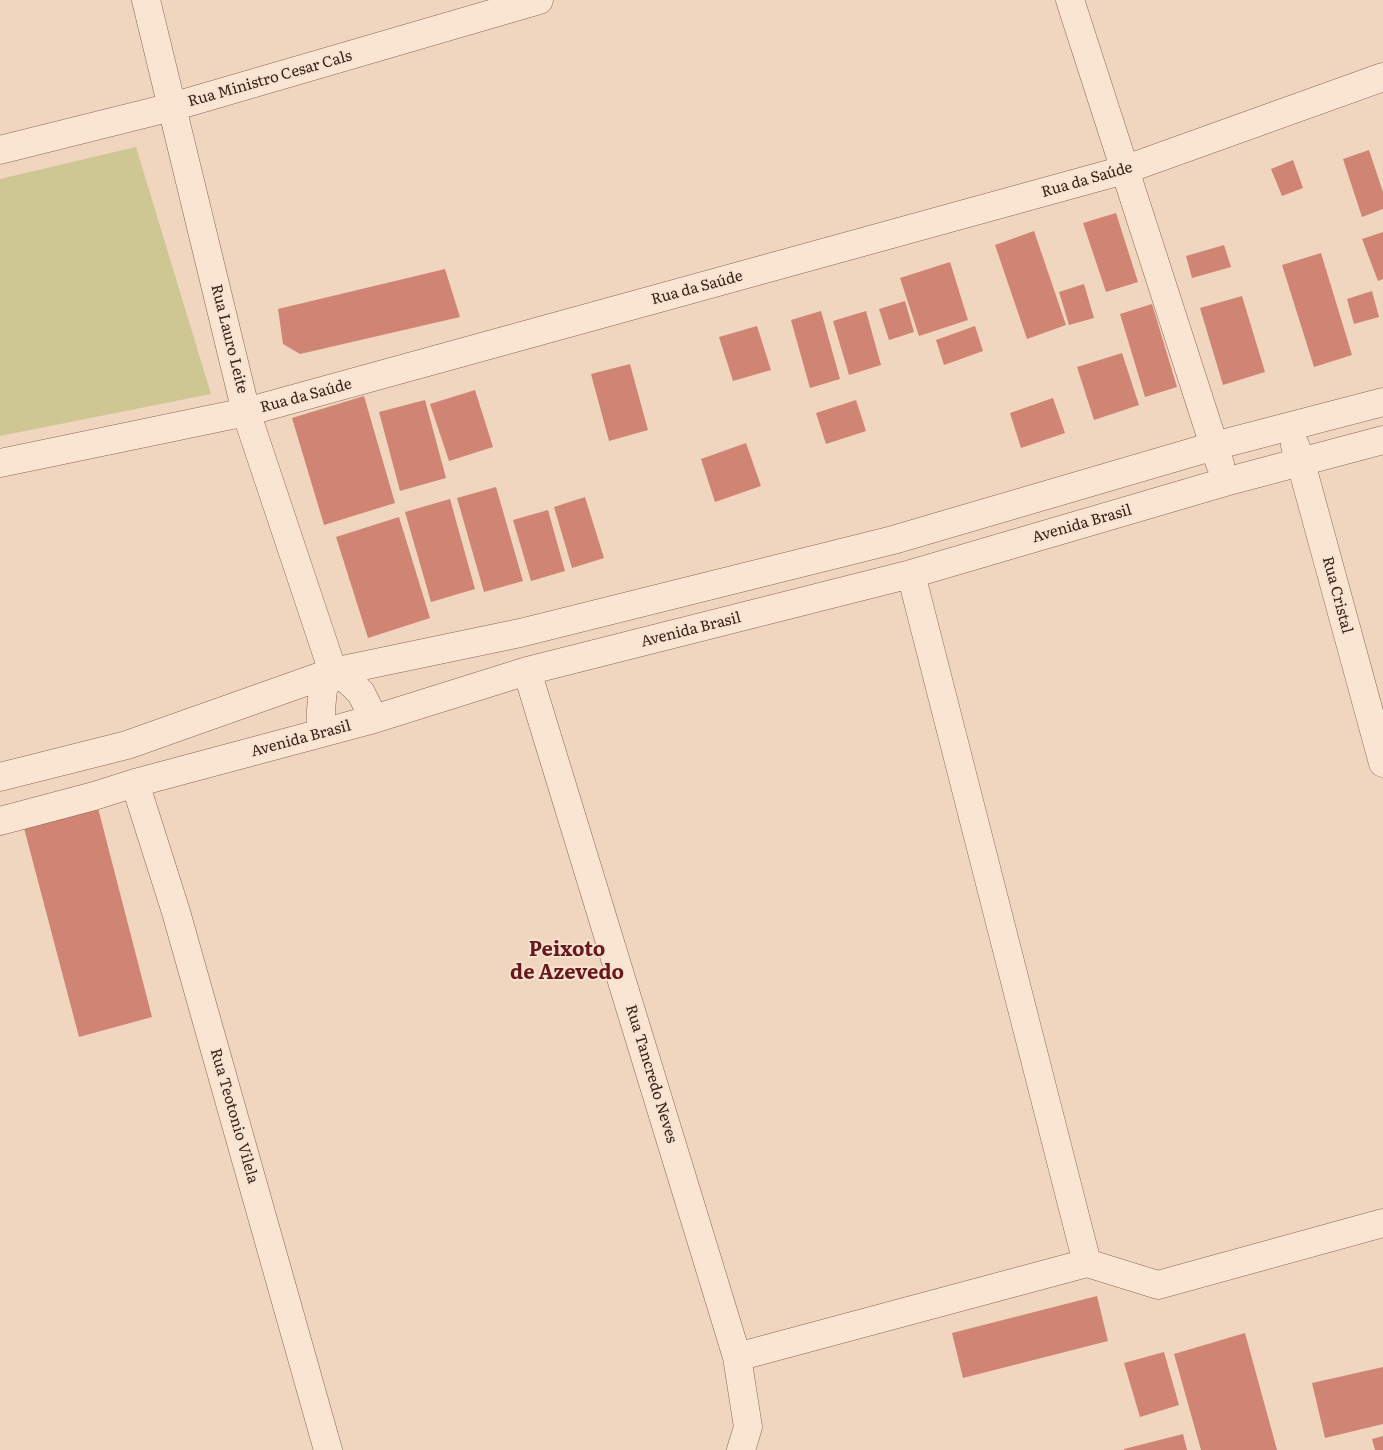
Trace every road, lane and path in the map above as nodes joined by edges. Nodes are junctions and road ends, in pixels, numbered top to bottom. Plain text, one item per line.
1 (146, 0) edge
2 (539, 0) edge
3 (1070, 0) edge
4 (1383, 77) edge
5 (172, 108) junction
6 (0, 150) edge
7 (1124, 170) junction
8 (1383, 402) edge
9 (246, 412) junction
10 (1288, 427) junction
11 (1383, 440) edge
12 (1214, 446) junction
13 (0, 463) edge
14 (1301, 463) junction
15 (1226, 482) junction
16 (911, 574) junction
17 (527, 671) junction
18 (333, 672) junction
19 (374, 719) junction
20 (321, 733) junction
21 (1383, 763) edge
22 (0, 777) edge
23 (135, 783) junction
24 (0, 820) edge
25 (1383, 1223) edge
26 (1087, 1263) junction
27 (738, 1357) junction
28 (328, 1450) edge
29 (741, 1450) edge

1 - 5 street, Rua Lauro Leite
2 - 5 street, Rua Ministro Cesar Cals
3 - 7 street
4 - 7 street, Rua da Saúde
5 - 6 street, Rua Ministro Cesar Cals
5 - 9 street, Rua Lauro Leite
7 - 9 street, Rua da Saúde
7 - 12 street
8 - 10 street
9 - 13 street, Rua da Saúde
9 - 18 street, Rua Lauro Leite
10 - 12 street
10 - 14 street, Rua Cristal
11 - 14 street, Avenida Brasil
12 - 15 street
12 - 18 street
14 - 15 street, Avenida Brasil
14 - 21 street, Rua Cristal
15 - 16 street, Avenida Brasil
16 - 17 street, Avenida Brasil
16 - 26 street
17 - 19 street, Avenida Brasil
17 - 27 street, Rua Tancredo Neves
18 - 19 street
18 - 20 street
18 - 22 street
19 - 20 street, Avenida Brasil
20 - 23 street, Avenida Brasil
23 - 24 street, Avenida Brasil
23 - 28 street, Rua Teotonio Vilela
25 - 26 street
26 - 27 street
27 - 29 street, Rua Tancredo Neves

